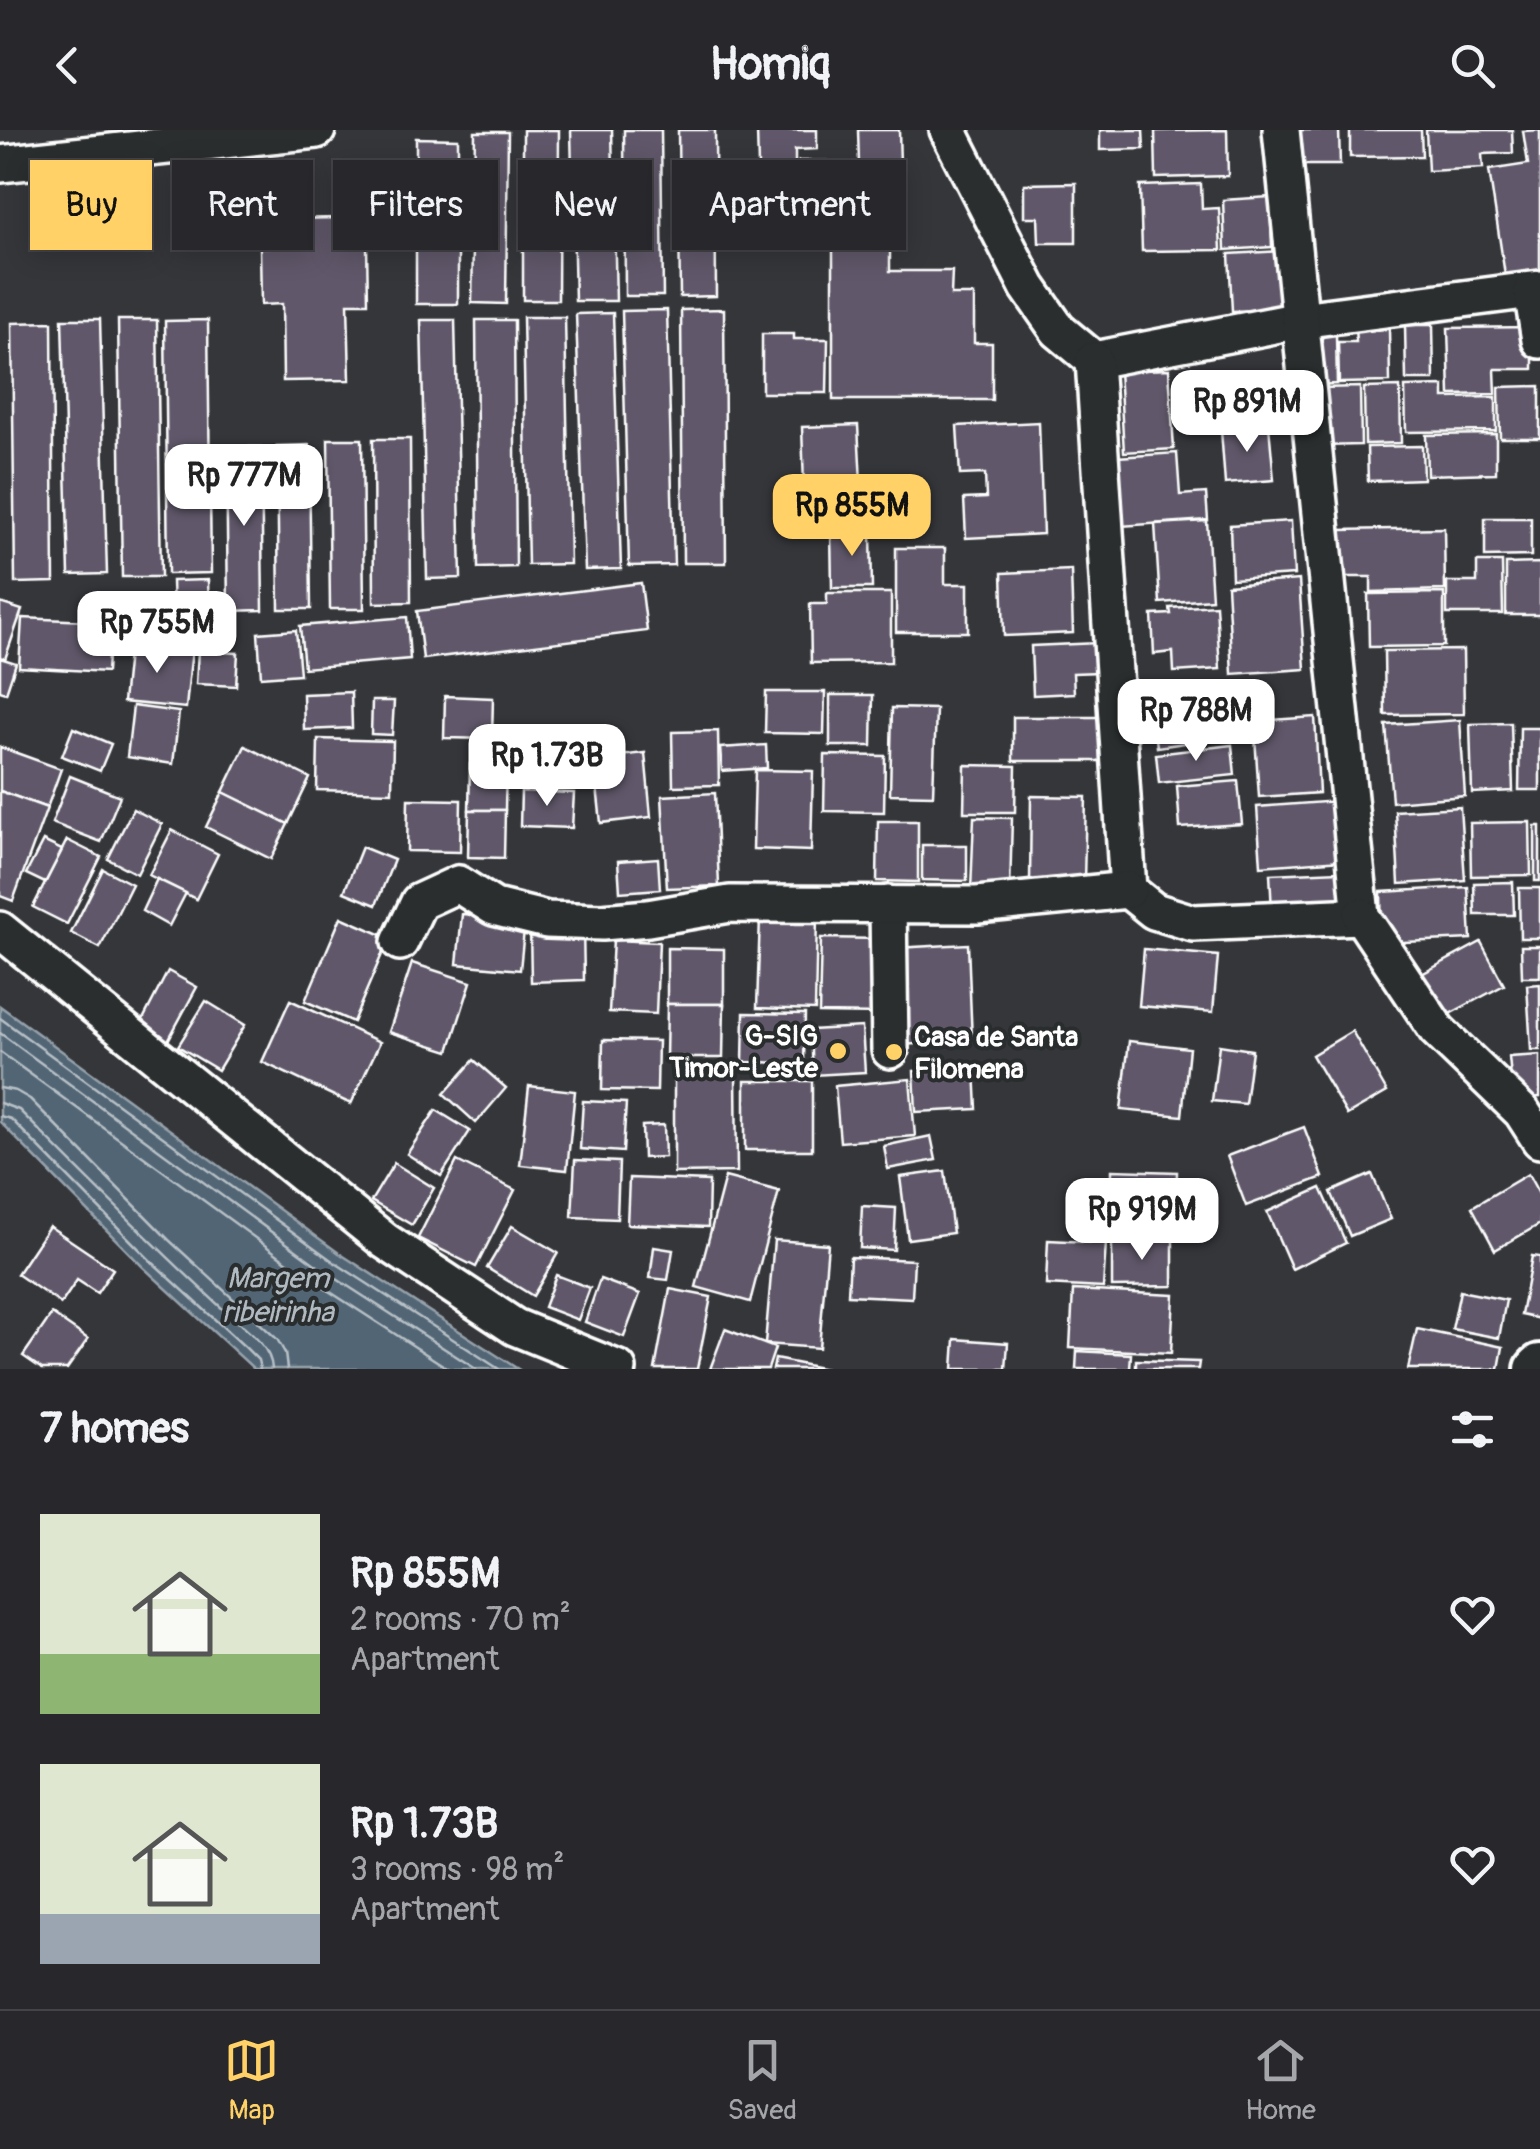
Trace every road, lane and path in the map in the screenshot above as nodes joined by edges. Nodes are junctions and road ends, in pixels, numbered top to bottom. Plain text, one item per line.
1 (317, 130) edge
2 (948, 130) edge
3 (1281, 130) edge
4 (0, 164) edge
5 (1536, 290) edge
6 (1300, 320) junction
7 (1540, 340) edge
8 (1094, 360) junction
9 (1128, 890) junction
10 (888, 904) junction
11 (1361, 916) junction
12 (0, 930) edge
13 (400, 942) dead end
14 (890, 1050) dead end
15 (1540, 1140) edge
16 (618, 1369) edge

1 - 4 street
2 - 8 street
3 - 6 street
5 - 6 street
5 - 7 street
6 - 8 street
6 - 11 street
8 - 9 street
9 - 10 street
9 - 11 street
10 - 13 street
10 - 14 street
11 - 15 street
12 - 16 street

